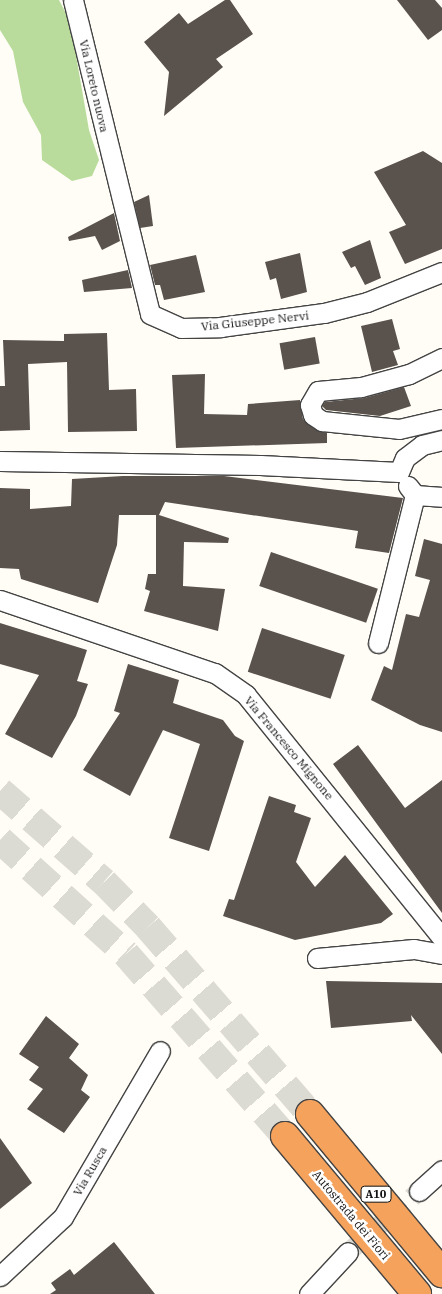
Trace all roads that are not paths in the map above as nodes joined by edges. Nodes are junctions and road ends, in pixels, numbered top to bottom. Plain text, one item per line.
1 (73, 0) edge
2 (114, 172) joint
3 (442, 272) edge
4 (442, 358) edge
5 (442, 420) edge
6 (442, 440) edge
7 (0, 461) edge
8 (399, 472) junction
9 (415, 495) junction
10 (442, 497) edge
11 (0, 600) edge
12 (378, 643) dead end
13 (442, 938) edge
14 (442, 954) edge
15 (317, 958) dead end
16 (160, 1051) dead end
17 (310, 1114) tunnel mouth
18 (285, 1136) tunnel mouth
19 (442, 1170) edge
20 (418, 1191) tunnel mouth
21 (348, 1252) tunnel mouth
22 (442, 1274) edge
23 (0, 1276) edge
24 (309, 1294) edge
25 (417, 1294) edge

1 - 2 street, Via Loreto nuova
2 - 3 street, Via Giuseppe Nervi
4 - 5 street
6 - 8 street
7 - 8 street
8 - 9 street
9 - 10 street
9 - 12 street
11 - 13 street, Via Francesco Mignone
14 - 15 street
16 - 23 street, Via Rusca
17 - 22 highway, A10
18 - 25 highway, Autostrada dei Fiori / A10
19 - 20 street
21 - 24 street

